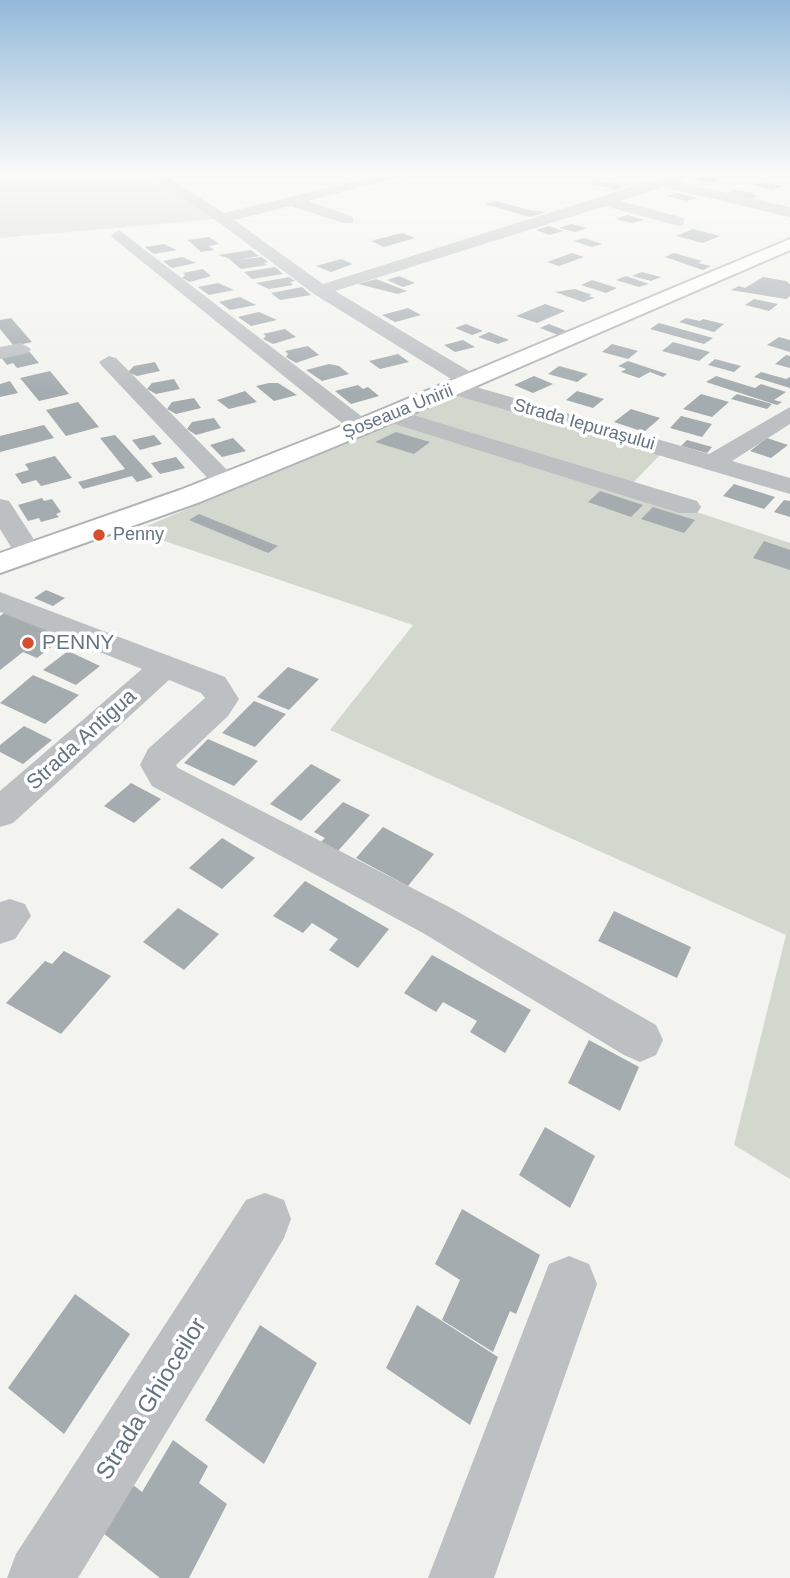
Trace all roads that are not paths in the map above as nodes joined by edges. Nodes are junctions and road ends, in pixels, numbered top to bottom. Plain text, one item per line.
1 (132, 246) edge
2 (260, 246) edge
3 (462, 246) edge
4 (786, 246) edge
5 (320, 290) junction
6 (21, 349) dead end
7 (0, 353) edge
8 (109, 362) dead end
9 (463, 385) junction
10 (790, 414) edge
11 (390, 415) junction
12 (361, 427) junction
13 (712, 463) junction
14 (790, 472) edge
15 (225, 482) junction
16 (790, 486) edge
17 (0, 507) edge
18 (688, 507) dead end
19 (28, 552) junction
20 (0, 564) edge
21 (0, 601) edge
22 (164, 667) junction
23 (0, 813) edge
24 (640, 1040) dead end
25 (265, 1219) dead end
26 (569, 1284) dead end
27 (40, 1578) edge
28 (461, 1578) edge

1 - 12 street
2 - 5 street, Strada Iepurașului
3 - 5 street
4 - 9 main road, Șoseaua Unirii
5 - 9 street, Strada Iepurașului
6 - 7 street
8 - 15 street
9 - 11 main road, Șoseaua Unirii
9 - 13 street, Strada Iepurașului
10 - 13 street
11 - 12 main road, Șoseaua Unirii
11 - 18 street
12 - 15 main road, Șoseaua Unirii
13 - 14 street, Strada Iepurașului
13 - 16 street, Strada Iepurașului
15 - 19 main road, Șoseaua Unirii
17 - 19 street
19 - 20 main road, Șoseaua Unirii
21 - 22 street
22 - 23 street, Strada Antigua
22 - 24 street
25 - 27 street, Strada Ghioceilor
26 - 28 street

